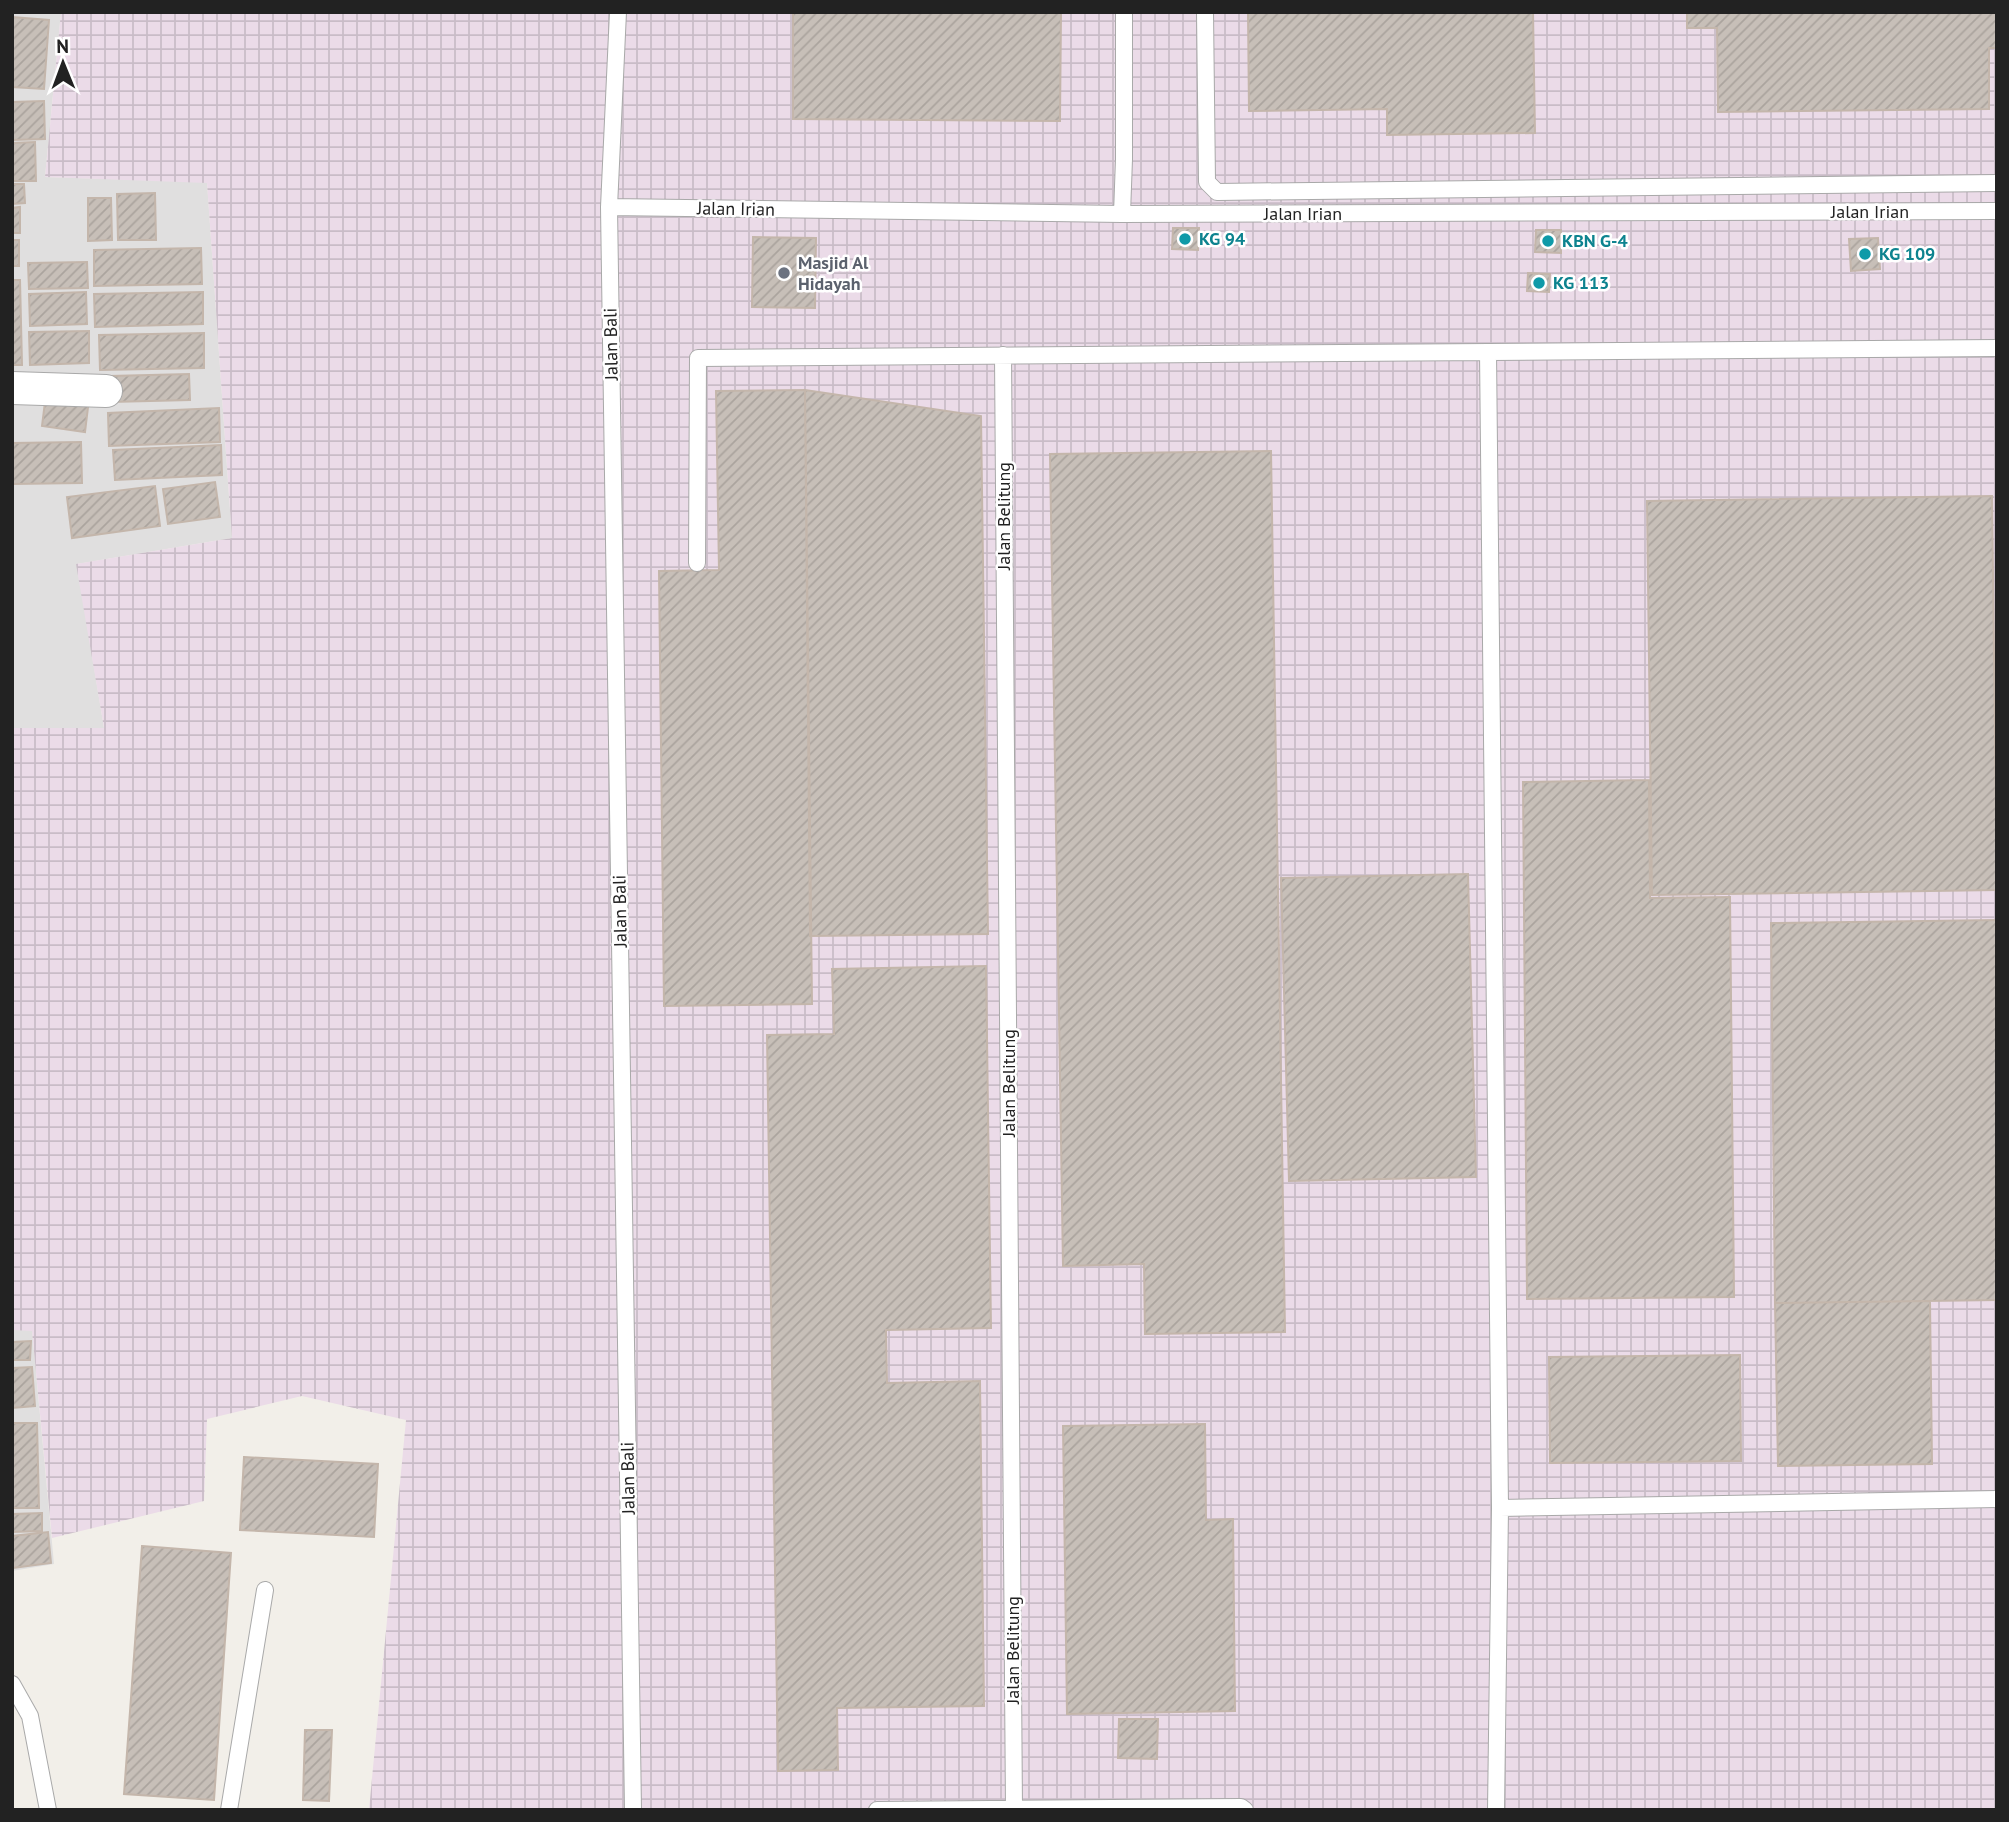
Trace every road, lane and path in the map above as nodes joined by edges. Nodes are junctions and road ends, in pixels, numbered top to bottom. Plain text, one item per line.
1 (618, 12) edge
2 (1124, 12) edge
3 (1205, 12) edge
4 (1997, 183) edge
5 (610, 207) junction
6 (1997, 211) edge
7 (1122, 214) junction
8 (1997, 348) edge
9 (1488, 352) junction
10 (1003, 355) junction
11 (12, 388) edge
12 (106, 391) dead end
13 (697, 563) dead end
14 (1997, 1499) edge
15 (1500, 1508) junction
16 (265, 1590) dead end
17 (12, 1684) edge
18 (48, 1810) edge
19 (229, 1810) edge
20 (633, 1810) edge
21 (877, 1810) edge
22 (1014, 1810) edge
23 (1245, 1810) edge
24 (1496, 1810) edge

1 - 5 lane, Jalan Bali
2 - 7 lane
3 - 4 lane
5 - 7 lane, Jalan Irian
5 - 20 lane, Jalan Bali
6 - 7 lane, Jalan Irian
8 - 9 lane
9 - 10 lane
9 - 15 lane
10 - 13 lane
10 - 22 lane, Jalan Belitung
11 - 12 street
14 - 15 lane
15 - 24 lane
16 - 19 lane
17 - 18 lane
21 - 22 lane
22 - 23 lane

